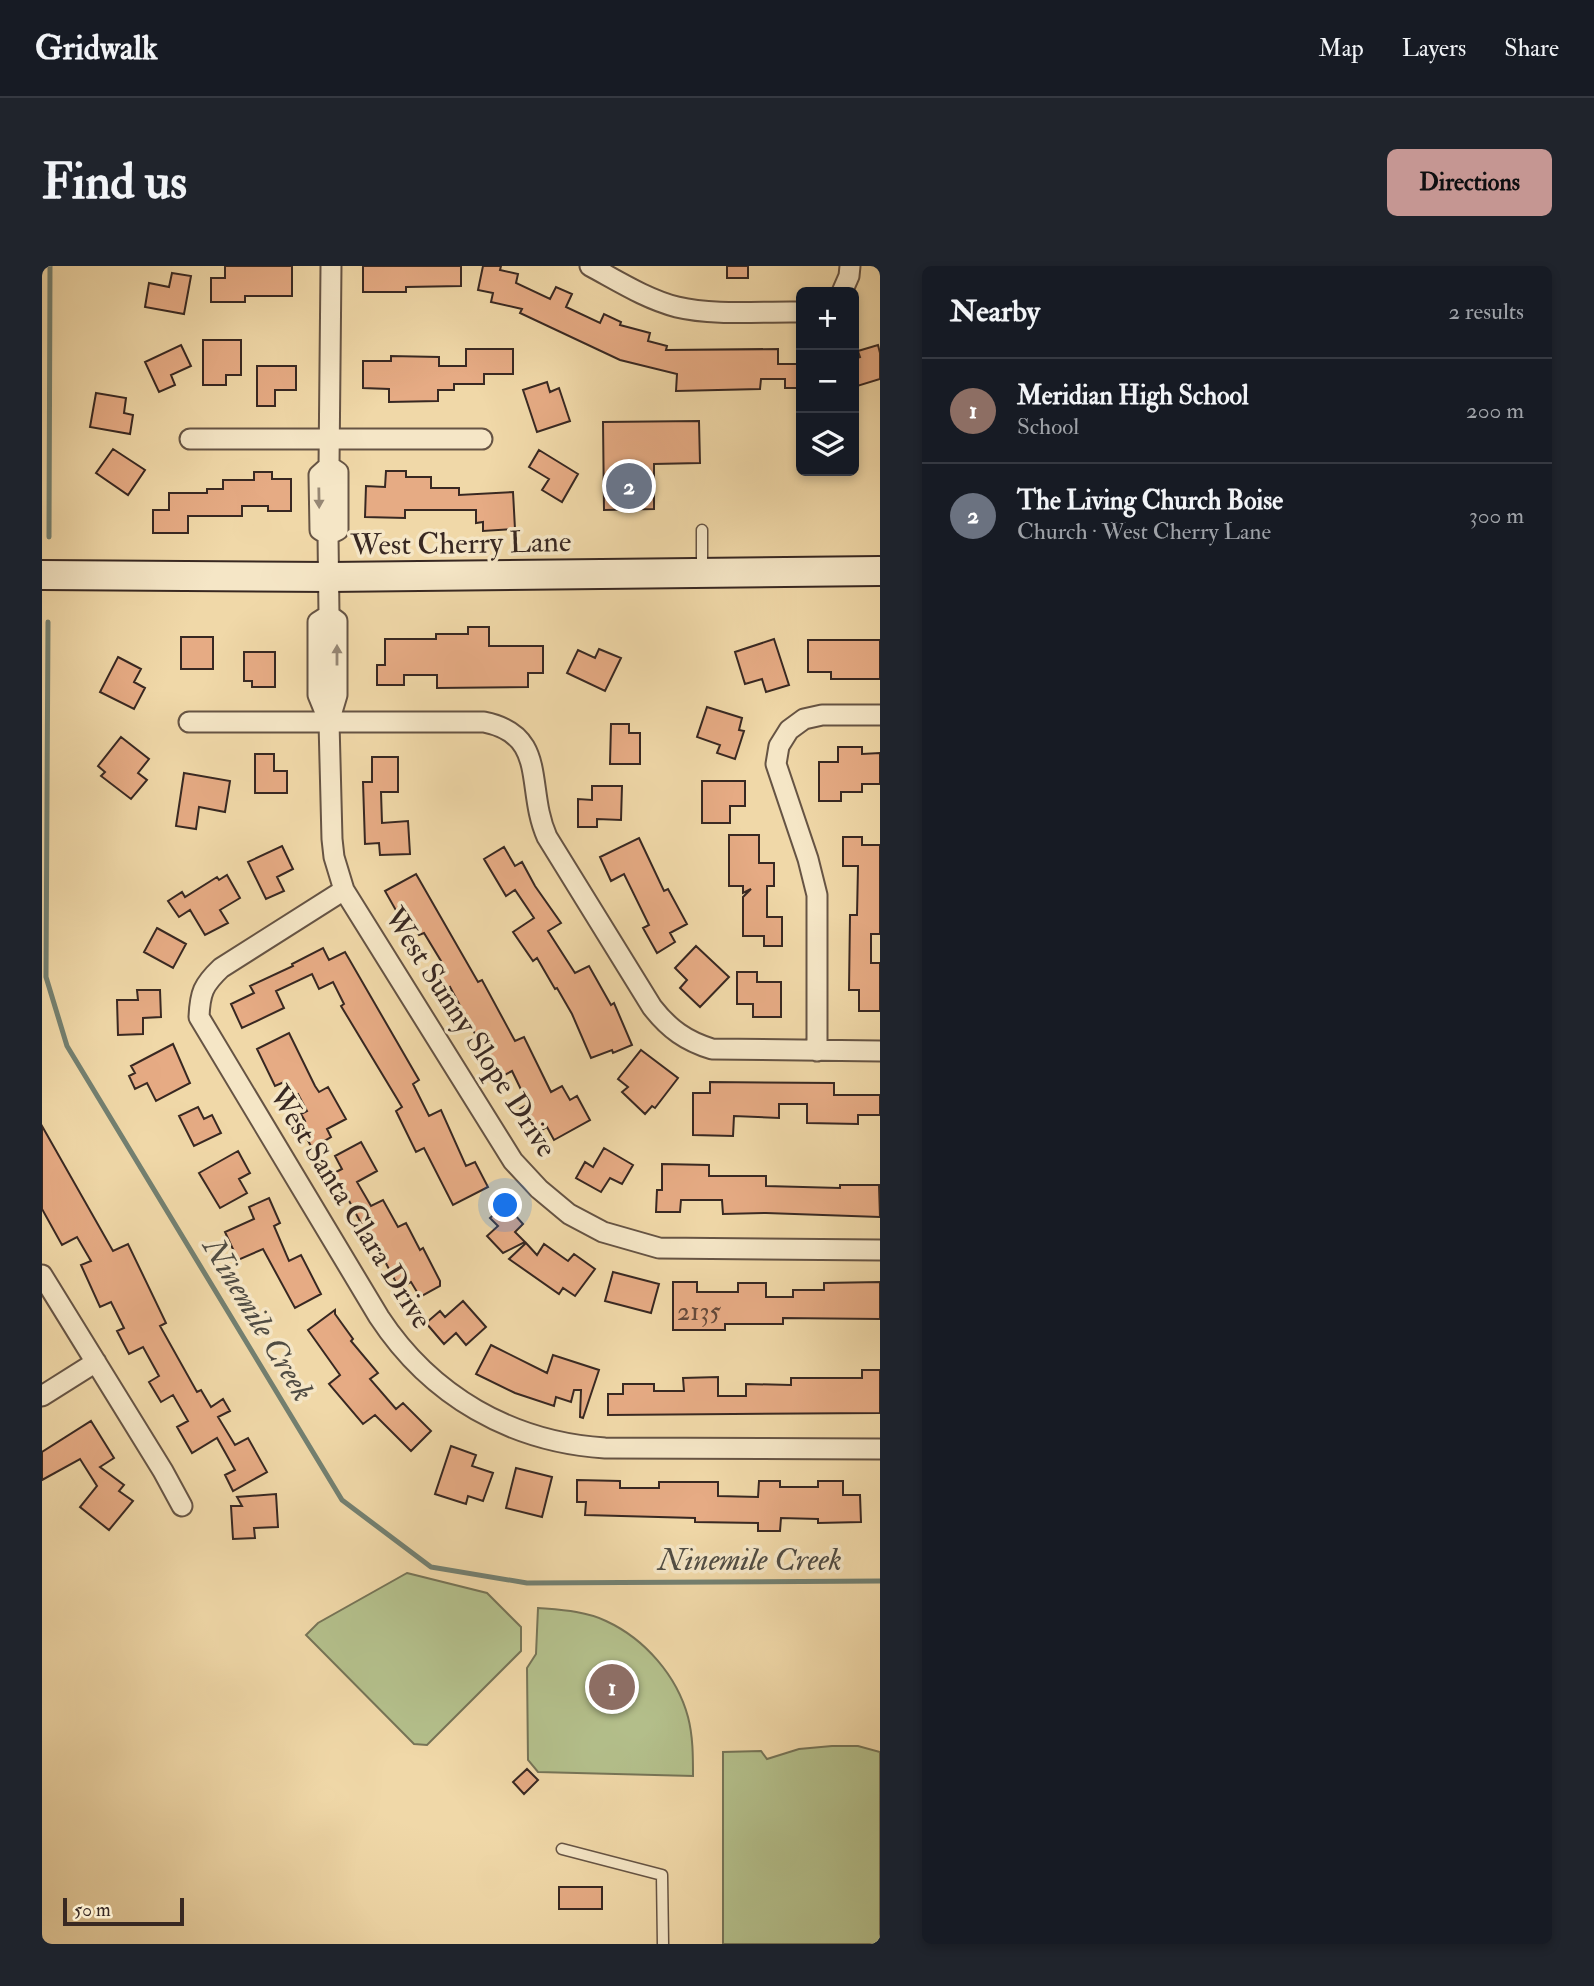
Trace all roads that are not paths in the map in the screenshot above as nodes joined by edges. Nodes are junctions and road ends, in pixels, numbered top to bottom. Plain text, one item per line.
1 (331, 266) edge
2 (590, 266) edge
3 (850, 266) edge
4 (844, 287) edge
5 (796, 312) edge
6 (329, 438) junction
7 (190, 439) dead end
8 (482, 439) dead end
9 (702, 530) dead end
10 (880, 571) edge
11 (702, 573) junction
12 (42, 575) edge
13 (329, 577) junction
14 (880, 715) edge
15 (189, 722) dead end
16 (329, 722) junction
17 (344, 890) junction
18 (817, 1051) junction
19 (880, 1051) edge
20 (880, 1250) edge
21 (42, 1275) edge
22 (96, 1362) junction
23 (42, 1396) edge
24 (880, 1449) edge
25 (182, 1506) dead end
26 (562, 1849) dead end
27 (663, 1944) edge

1 - 6 street
2 - 5 street
3 - 4 street
6 - 7 street
6 - 8 street
6 - 13 street, West Sunny Slope Drive
9 - 11 lane
10 - 11 main road, West Cherry Lane
11 - 13 main road, West Cherry Lane
12 - 13 main road, West Cherry Lane
13 - 16 street, West Sunny Slope Drive
14 - 18 street
15 - 16 street
16 - 17 street, West Sunny Slope Drive
16 - 18 street
17 - 20 street, West Sunny Slope Drive
17 - 24 street, West Santa Clara Drive
18 - 19 street
21 - 22 street
22 - 23 street
22 - 25 street
26 - 27 lane

